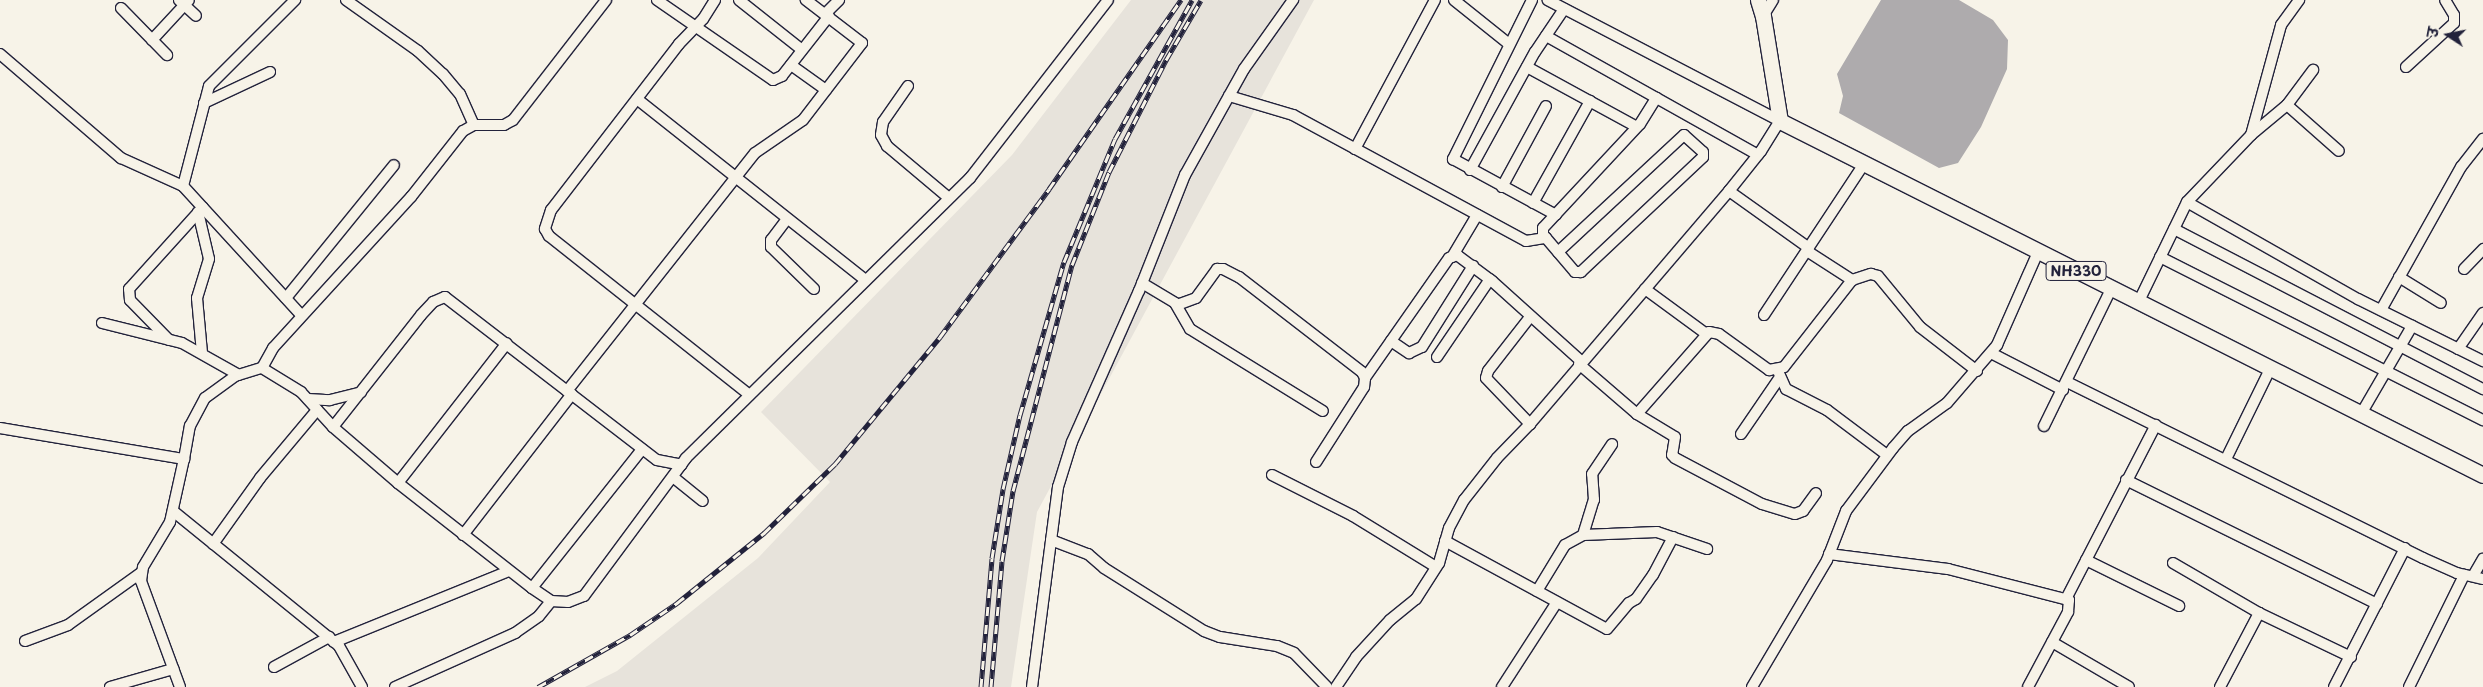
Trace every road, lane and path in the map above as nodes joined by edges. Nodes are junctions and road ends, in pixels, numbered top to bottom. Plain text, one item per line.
1 (295, 0) edge
2 (346, 0) edge
3 (606, 0) edge
4 (657, 0) edge
5 (714, 0) edge
6 (739, 0) edge
7 (806, 0) edge
8 (838, 0) edge
9 (1108, 0) edge
10 (1293, 0) edge
11 (1435, 0) edge
12 (1454, 0) edge
13 (1532, 0) edge
14 (1548, 0) edge
15 (1758, 0) edge
16 (1773, 0) edge
17 (2294, 0) edge
18 (2299, 0) edge
19 (2445, 0) edge
20 (184, 2) edge
21 (121, 8) dead end
22 (1564, 9) junction
23 (2291, 11) junction
24 (827, 15) junction
25 (196, 16) dead end
26 (1763, 16) junction
27 (696, 27) junction
28 (1546, 36) junction
29 (152, 40) junction
30 (1509, 44) junction
31 (802, 50) junction
32 (0, 54) edge
33 (167, 55) dead end
34 (790, 65) junction
35 (1527, 67) junction
36 (2406, 67) dead end
37 (2313, 70) dead end
38 (270, 72) dead end
39 (908, 86) dead end
40 (826, 90) junction
41 (1229, 96) junction
42 (1656, 98) junction
43 (637, 99) junction
44 (1590, 101) junction
45 (204, 102) junction
46 (2287, 105) junction
47 (1546, 106) dead end
48 (1780, 121) junction
49 (474, 124) junction
50 (1637, 127) junction
51 (2251, 135) junction
52 (2483, 139) edge
53 (1356, 149) junction
54 (2339, 151) dead end
55 (1758, 155) junction
56 (1864, 164) junction
57 (394, 166) dead end
58 (1470, 170) junction
59 (735, 178) junction
60 (183, 186) junction
61 (1502, 187) junction
62 (1728, 191) junction
63 (949, 198) junction
64 (2187, 202) junction
65 (1533, 203) junction
66 (201, 210) junction
67 (1477, 215) junction
68 (1556, 215) junction
69 (787, 219) junction
70 (2174, 229) junction
71 (1546, 238) junction
72 (2483, 249) edge
73 (1808, 250) junction
74 (1558, 252) junction
75 (2038, 252) junction
76 (1452, 257) junction
77 (2160, 257) junction
78 (1473, 266) junction
79 (2464, 269) dead end
80 (2399, 277) junction
81 (1490, 279) junction
82 (865, 280) junction
83 (1852, 280) junction
84 (1142, 283) junction
85 (1645, 289) junction
86 (2111, 289) junction
87 (814, 290) dead end
88 (286, 298) junction
89 (635, 302) junction
90 (2138, 302) junction
91 (2441, 303) dead end
92 (1177, 305) junction
93 (2380, 310) junction
94 (2483, 313) edge
95 (301, 315) junction
96 (1764, 315) dead end
97 (1530, 317) junction
98 (102, 323) dead end
99 (2412, 326) junction
100 (1705, 333) junction
101 (169, 340) junction
102 (1391, 341) junction
103 (507, 343) junction
104 (2399, 348) junction
105 (2458, 349) junction
106 (202, 353) junction
107 (1991, 353) junction
108 (1437, 357) dead end
109 (2483, 361) edge
110 (1580, 363) junction
111 (262, 368) junction
112 (2270, 369) junction
113 (1977, 371) junction
114 (2386, 372) junction
115 (1779, 374) junction
116 (239, 375) junction
117 (1365, 378) junction
118 (2065, 386) junction
119 (2483, 389) edge
120 (360, 392) junction
121 (570, 392) junction
122 (748, 394) junction
123 (308, 400) junction
124 (317, 410) junction
125 (1323, 411) dead end
126 (1637, 414) junction
127 (2361, 414) junction
128 (2483, 420) edge
129 (1530, 424) junction
130 (2156, 425) junction
131 (2044, 426) dead end
132 (334, 427) junction
133 (0, 428) edge
134 (1742, 434) dead end
135 (1612, 444) dead end
136 (642, 449) junction
137 (1887, 455) junction
138 (184, 459) junction
139 (2226, 459) junction
140 (1316, 462) dead end
141 (682, 465) junction
142 (1272, 475) dead end
143 (2483, 475) edge
144 (673, 477) junction
145 (2126, 480) junction
146 (398, 483) junction
147 (1816, 493) dead end
148 (703, 501) dead end
149 (172, 511) junction
150 (463, 535) junction
151 (1583, 536) junction
152 (1673, 537) junction
153 (1050, 540) junction
154 (1445, 541) junction
155 (213, 544) junction
156 (2405, 548) junction
157 (1707, 550) dead end
158 (1829, 554) junction
159 (2483, 559) edge
160 (2086, 560) junction
161 (2173, 564) dead end
162 (1436, 567) junction
163 (509, 570) junction
164 (142, 572) junction
165 (2473, 577) edge
166 (532, 588) junction
167 (1537, 590) junction
168 (2066, 600) junction
169 (551, 601) junction
170 (1557, 602) junction
171 (2377, 604) junction
172 (2179, 606) dead end
173 (2259, 613) junction
174 (332, 640) junction
175 (25, 641) dead end
176 (2052, 642) junction
177 (2351, 658) junction
178 (274, 667) dead end
179 (173, 669) junction
180 (110, 687) edge
181 (180, 687) edge
182 (362, 687) edge
183 (396, 687) edge
184 (1032, 687) edge
185 (1327, 687) edge
186 (1336, 687) edge
187 (1502, 687) edge
188 (1752, 687) edge
189 (2028, 687) edge
190 (2129, 687) edge
191 (2220, 687) edge
192 (2334, 687) edge
193 (2409, 687) edge

1 - 45 street
2 - 49 street
3 - 49 street
4 - 27 street
5 - 27 street
6 - 31 street
7 - 24 street
8 - 24 street
9 - 63 street
10 - 41 street
11 - 53 street
12 - 30 street
13 - 30 street
14 - 22 street
15 - 26 highway
16 - 26 street
17 - 23 street
18 - 23 street
19 - 36 street
20 - 25 street
20 - 29 street
21 - 29 street
22 - 28 street
22 - 48 street
23 - 51 street
24 - 31 street
24 - 40 street
26 - 48 highway
27 - 34 street
27 - 43 street
28 - 35 street
28 - 42 street
29 - 33 street
30 - 58 street
31 - 34 street
32 - 60 street
34 - 40 street
35 - 44 street
35 - 58 street
37 - 46 street
38 - 45 street
39 - 63 street
40 - 59 street
41 - 53 street
41 - 84 street
42 - 50 street
42 - 55 street
43 - 59 street
43 - 89 street
44 - 50 street
44 - 65 street
45 - 60 street
46 - 51 street
46 - 54 street
47 - 61 street
48 - 55 street
48 - 56 highway, NH330
49 - 95 street
50 - 68 street
51 - 64 street
52 - 80 street
53 - 67 street
55 - 62 street
56 - 73 street
56 - 75 highway, NH330
57 - 88 street
58 - 61 street
59 - 69 street
59 - 89 street
60 - 66 street
61 - 65 street
62 - 73 street
62 - 85 street
63 - 82 street
64 - 70 street
64 - 93 street
65 - 68 street
66 - 88 street
66 - 101 street
66 - 106 street
67 - 71 street
67 - 76 street
68 - 71 street
69 - 82 street
69 - 87 street
70 - 77 street
70 - 104 street
71 - 74 street
72 - 79 street
73 - 83 street
73 - 96 street
74 - 74 street
75 - 86 highway, NH330
75 - 107 street
76 - 78 street
76 - 102 street
77 - 90 street
77 - 114 street
78 - 81 street
78 - 102 street
80 - 91 street
80 - 93 street
81 - 97 street
81 - 108 street
82 - 122 street
83 - 113 street
83 - 115 street
84 - 92 street
84 - 153 street
85 - 100 street
85 - 110 street
86 - 90 highway, NH330
86 - 118 street
88 - 95 street
89 - 121 street
89 - 122 street
90 - 112 highway, NH330
92 - 117 street
92 - 125 street
93 - 99 street
94 - 105 street
95 - 111 street
97 - 110 street
97 - 129 street
98 - 101 street
99 - 104 street
99 - 105 street
100 - 115 street
100 - 126 street
101 - 106 street
102 - 117 street
103 - 120 street
103 - 121 street
103 - 146 street
104 - 114 street
104 - 119 street
105 - 109 street
106 - 116 street
107 - 113 street
107 - 118 street
110 - 126 street
110 - 129 street
111 - 116 street
111 - 123 street
112 - 127 highway, NH330
112 - 139 street
113 - 137 street
114 - 127 street
114 - 128 street
115 - 134 street
115 - 137 street
116 - 138 street
117 - 140 street
118 - 130 street
118 - 131 street
120 - 123 street
120 - 132 street
121 - 136 street
121 - 150 street
122 - 141 street
123 - 124 street
124 - 132 street
124 - 155 street
126 - 147 street
127 - 143 highway, NH330
129 - 154 street
130 - 139 street
130 - 145 street
132 - 146 street
133 - 138 street
135 - 151 street
136 - 141 street
136 - 166 street
137 - 158 street
138 - 149 street
139 - 156 street
141 - 144 street
142 - 162 street
144 - 148 street
144 - 169 street
145 - 160 street
145 - 171 street
146 - 150 street
149 - 155 street
149 - 164 street
150 - 163 street
151 - 152 street
151 - 167 street
152 - 157 street
152 - 170 street
153 - 184 street
153 - 185 street
154 - 162 street
154 - 167 street
155 - 174 street
156 - 165 street
156 - 171 street
158 - 168 street
158 - 188 street
159 - 165 street
160 - 168 street
160 - 172 street
161 - 173 street
162 - 186 street
163 - 166 street
163 - 174 street
164 - 175 street
164 - 179 street
165 - 193 street
166 - 169 street
167 - 170 street
168 - 176 street
169 - 183 street
170 - 187 street
171 - 177 street
173 - 177 street
173 - 191 street
174 - 178 street
174 - 182 street
176 - 189 street
176 - 190 street
177 - 192 street
179 - 180 street
179 - 181 street

